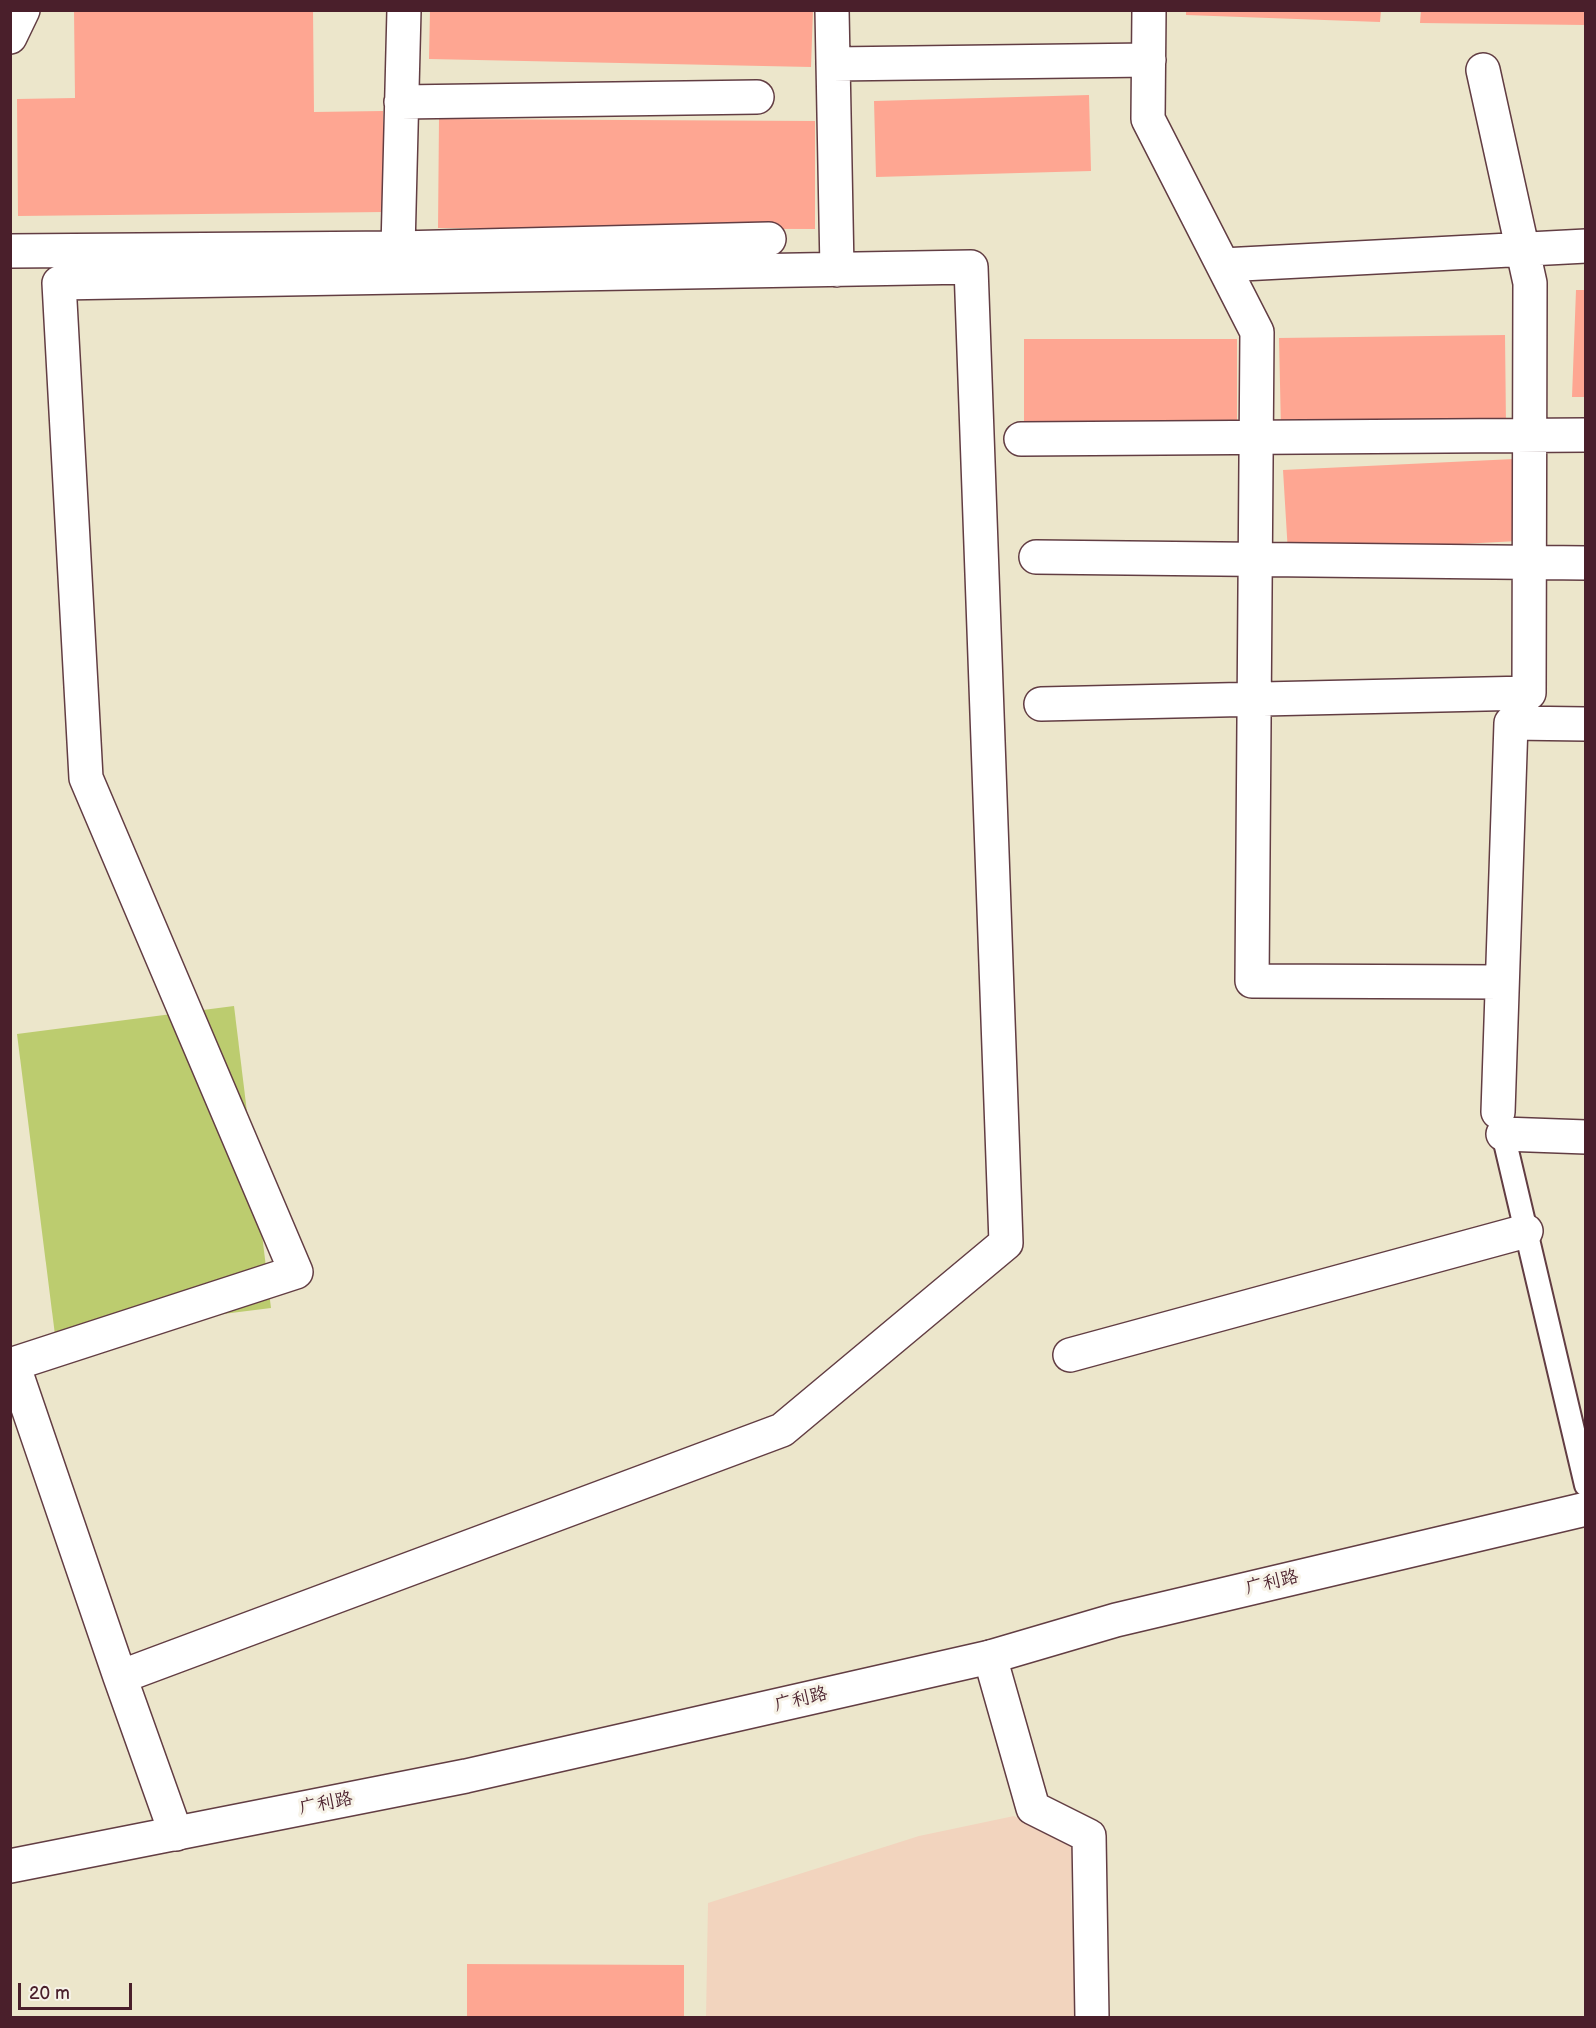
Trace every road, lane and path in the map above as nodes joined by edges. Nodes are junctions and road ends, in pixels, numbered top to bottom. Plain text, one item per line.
1 (23, 10) edge
2 (404, 10) edge
3 (832, 10) edge
4 (1149, 10) edge
5 (10, 37) edge
6 (1149, 60) junction
7 (832, 64) junction
8 (1483, 70) dead end
9 (757, 97) dead end
10 (401, 102) junction
11 (769, 239) dead end
12 (1586, 246) edge
13 (398, 248) junction
14 (10, 251) edge
15 (1223, 265) junction
16 (837, 270) junction
17 (1586, 435) edge
18 (1021, 439) dead end
19 (1036, 556) dead end
20 (1586, 563) edge
21 (1041, 704) dead end
22 (1586, 724) edge
23 (1502, 982) junction
24 (1501, 1123) junction
25 (1586, 1137) edge
26 (1526, 1231) junction
27 (1070, 1355) dead end
28 (1586, 1485) edge
29 (1586, 1509) edge
30 (990, 1657) junction
31 (120, 1677) junction
32 (176, 1834) junction
33 (10, 1866) edge
34 (1092, 2018) edge

1 - 5 street
2 - 10 street
3 - 7 street
4 - 6 street
6 - 7 street
6 - 15 street
7 - 16 street
8 - 21 street
9 - 10 street
10 - 13 street
11 - 13 street
12 - 15 street
13 - 14 street
15 - 23 street
16 - 31 street
16 - 31 street
17 - 18 street
19 - 20 street
22 - 23 street
23 - 24 street
24 - 25 street
24 - 26 lane
26 - 27 street
26 - 28 lane
29 - 30 street, 广利路
30 - 32 street, 广利路
30 - 34 street
31 - 32 street
32 - 33 street, 广利路

